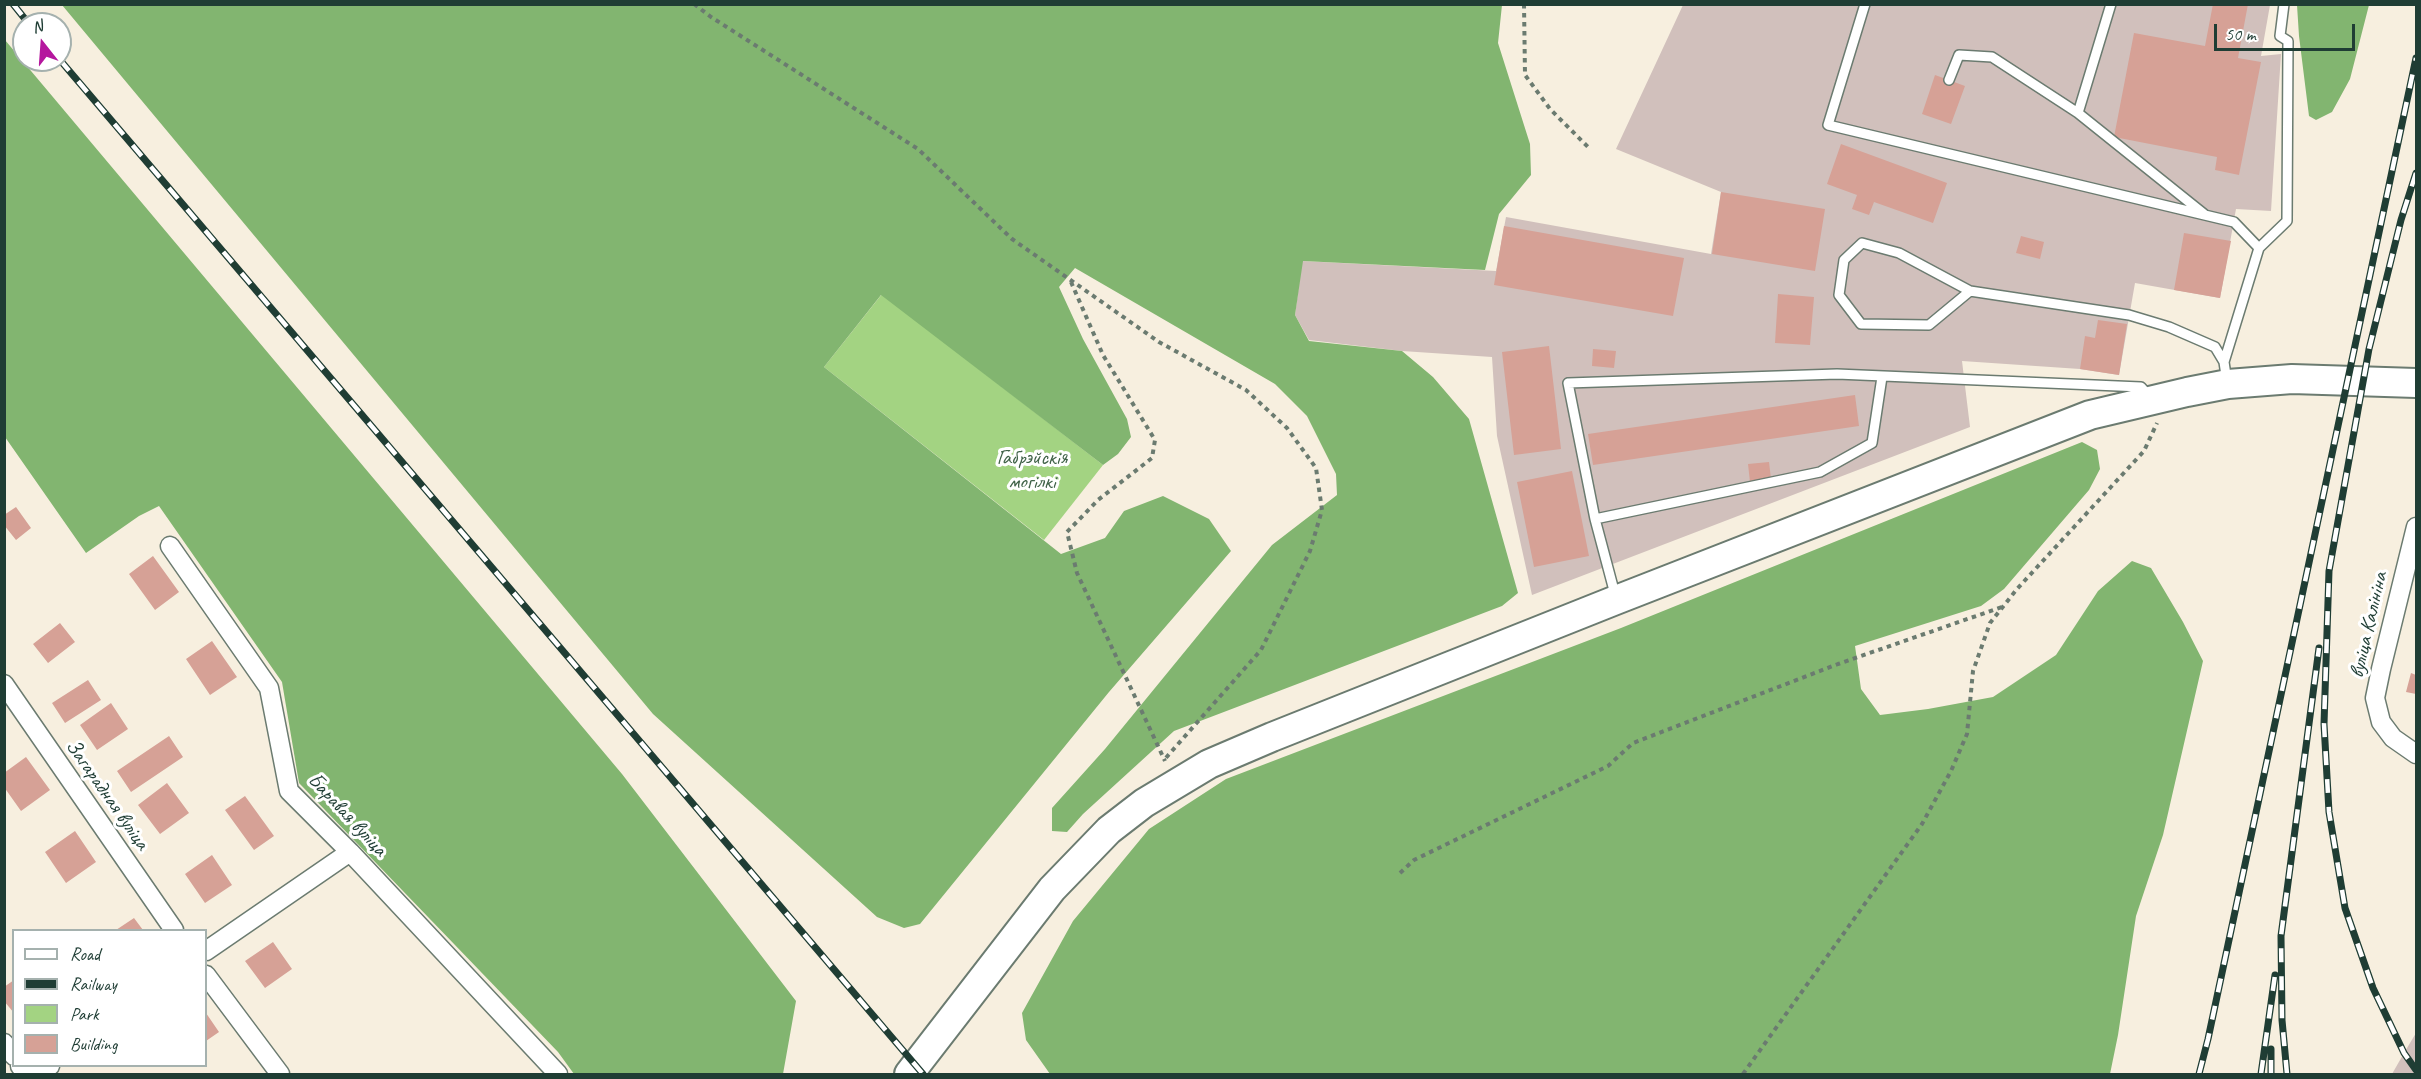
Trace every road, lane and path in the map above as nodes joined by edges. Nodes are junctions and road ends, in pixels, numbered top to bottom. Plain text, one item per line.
1 (694, 4) edge
2 (1524, 4) edge
3 (1865, 4) edge
4 (2111, 4) edge
5 (2284, 4) edge
6 (1949, 80) dead end
7 (2078, 113) junction
8 (1589, 148) dead end
9 (2206, 215) junction
10 (2259, 248) junction
11 (1070, 279) junction
12 (1970, 291) junction
13 (2226, 373) junction
14 (1882, 377) junction
15 (2416, 383) edge
16 (2153, 400) junction
17 (1595, 519) junction
18 (2416, 527) edge
19 (170, 546) dead end
20 (1616, 600) junction
21 (2003, 607) junction
22 (4, 684) edge
23 (2416, 754) edge
24 (1169, 772) junction
25 (350, 852) junction
26 (1400, 873) dead end
27 (173, 929) edge
28 (207, 950) edge
29 (207, 976) edge
30 (280, 1074) edge
31 (558, 1074) edge
32 (909, 1074) edge
33 (1743, 1074) edge

1 - 11 path
2 - 8 path
3 - 9 lane
4 - 7 lane
5 - 10 lane
6 - 7 lane
7 - 9 lane
9 - 10 lane
10 - 13 lane
11 - 24 path
11 - 24 path
12 - 12 lane
12 - 13 lane
13 - 15 main road
13 - 16 main road
14 - 16 lane
14 - 17 lane
14 - 17 lane
16 - 20 main road
16 - 21 path
17 - 20 lane
18 - 23 street, вуліца Калініна
19 - 25 street, Баравая вуліца
20 - 24 main road
21 - 26 path
21 - 33 path
22 - 27 street, Загарадная вуліца
24 - 32 main road
25 - 28 street
25 - 31 street, Баравая вуліца
29 - 30 street

